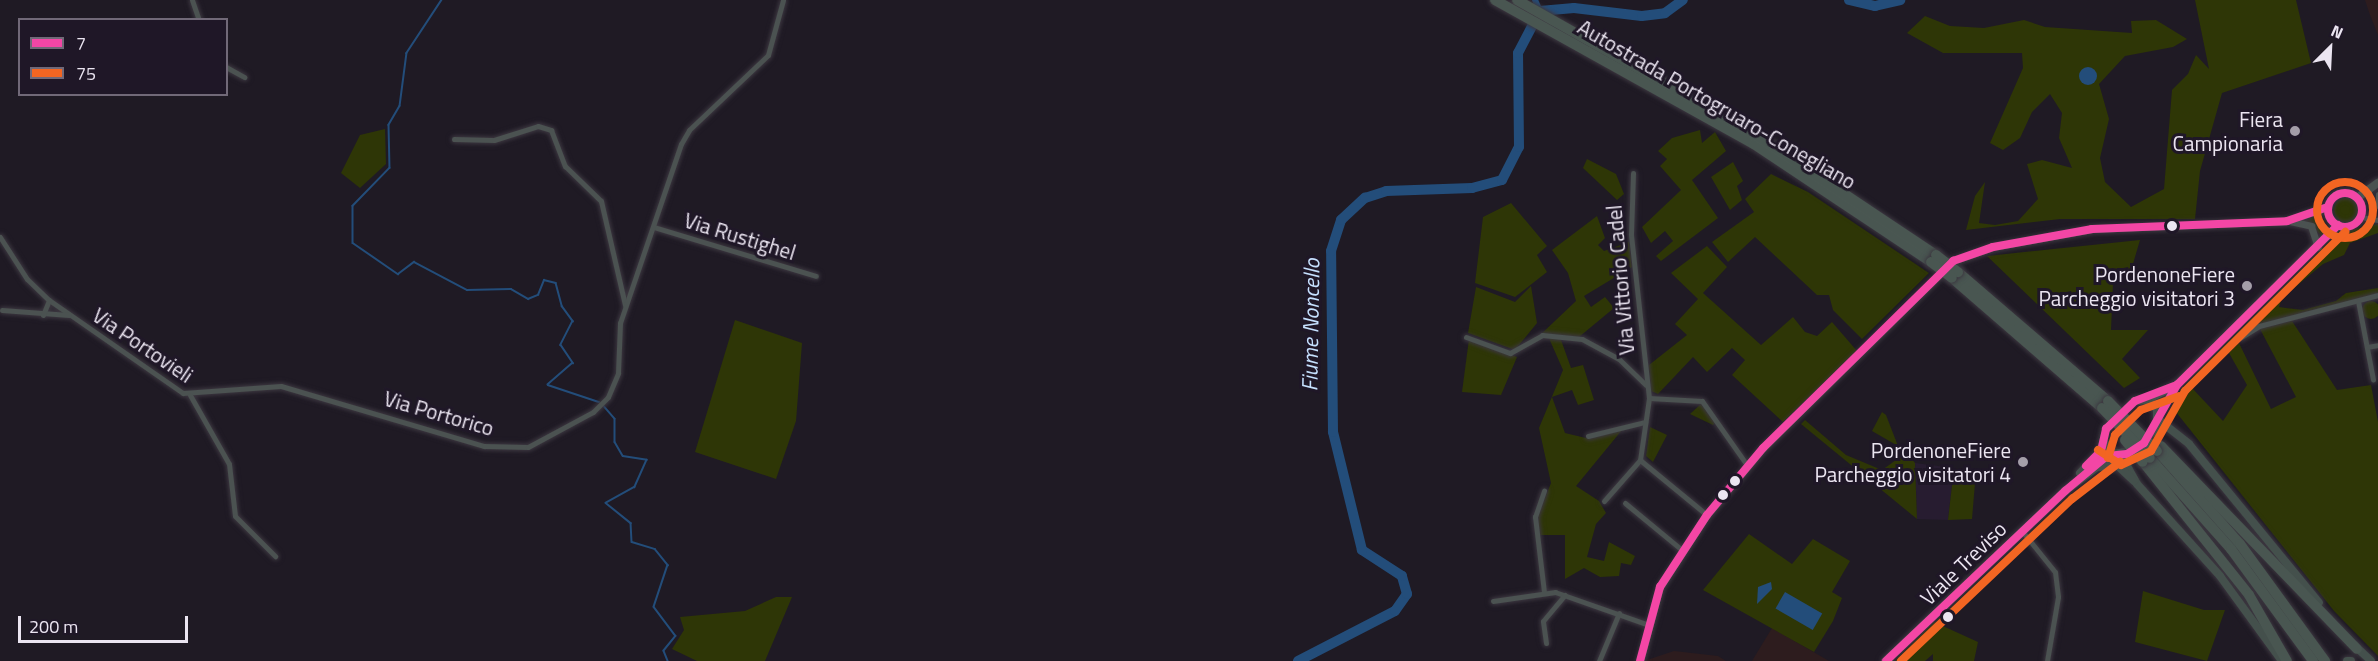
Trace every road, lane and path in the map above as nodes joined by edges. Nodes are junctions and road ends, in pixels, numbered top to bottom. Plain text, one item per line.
1 (192, 0) edge
2 (783, 0) edge
3 (1495, 0) edge
4 (1517, 0) edge
5 (198, 18) edge
6 (228, 68) edge
7 (244, 77) dead end
8 (454, 139) dead end
9 (1755, 139) junction
10 (1633, 173) dead end
11 (2378, 183) edge
12 (2378, 194) edge
13 (2357, 198) junction
14 (2378, 206) edge
15 (2328, 207) junction
16 (2361, 217) junction
17 (2378, 220) edge
18 (2288, 221) junction
19 (2338, 225) junction
20 (654, 227) junction
21 (0, 237) edge
22 (2317, 251) junction
23 (1955, 275) junction
24 (816, 276) dead end
25 (2378, 295) edge
26 (49, 300) junction
27 (2358, 301) junction
28 (625, 305) junction
29 (2, 310) dead end
30 (43, 315) junction
31 (70, 315) junction
32 (1466, 337) dead end
33 (2240, 338) dead end
34 (2378, 345) edge
35 (2367, 347) junction
36 (2373, 380) dead end
37 (1646, 385) junction
38 (2177, 385) junction
39 (190, 394) junction
40 (1648, 399) junction
41 (2147, 400) junction
42 (2105, 405) junction
43 (2160, 418) junction
44 (1645, 422) junction
45 (1588, 436) dead end
46 (2104, 442) junction
47 (2117, 454) junction
48 (2153, 454) junction
49 (1640, 460) junction
50 (1747, 465) junction
51 (2091, 470) junction
52 (2137, 484) junction
53 (1544, 491) dead end
54 (2065, 491) junction
55 (1604, 501) dead end
56 (1625, 504) dead end
57 (1707, 515) junction
58 (2022, 531) junction
59 (1682, 550) junction
60 (274, 556) dead end
61 (1544, 592) junction
62 (1564, 595) junction
63 (1493, 601) dead end
64 (1619, 613) junction
65 (1649, 625) junction
66 (2299, 632) junction
67 (1546, 643) dead end
68 (2357, 649) junction
69 (1599, 661) edge
70 (1640, 661) edge
71 (1886, 661) edge
72 (2047, 661) edge
73 (2282, 661) edge
74 (2287, 661) edge
75 (2313, 661) edge
76 (2325, 661) edge
77 (2347, 661) edge
78 (2351, 661) edge
79 (2371, 661) edge

1 - 5 street
2 - 20 street, Via Rustighel
3 - 9 highway, Autostrada Portogruaro-Conegliano
4 - 9 highway, Autostrada Portogruaro-Conegliano
6 - 7 street
8 - 28 street
9 - 23 highway, Autostrada Portogruaro-Conegliano, bridge
10 - 37 street, Via Vittorio Cadel
11 - 13 main road
12 - 14 street
13 - 15 main road
13 - 16 main road
15 - 18 street
15 - 19 main road
16 - 17 street
16 - 19 main road
18 - 22 street
18 - 50 street
19 - 22 main road, Viale Treviso
20 - 24 street, Via Rustighel
20 - 28 street, Via Rustighel
21 - 26 street, Via Portovieli
22 - 38 main road, Viale Treviso
23 - 42 highway, Autostrada Portogruaro-Conegliano
23 - 42 highway, Autostrada Portogruaro-Conegliano
25 - 27 street
26 - 30 street
26 - 31 street, Via Portovieli
27 - 33 street
27 - 35 street
28 - 39 street, Via Portorico
29 - 30 street
30 - 31 street
31 - 39 street, Via Portovieli
32 - 37 street, Via Vittorio Cadel
34 - 35 street
35 - 36 street
37 - 40 street, Via Vittorio Cadel
38 - 41 main road, Viale Treviso
38 - 43 main road, Viale Treviso
39 - 60 street, Via Portovieli
40 - 44 street, Via Vittorio Cadel
40 - 50 street
41 - 43 main road
41 - 46 main road, Viale Treviso
42 - 48 highway
42 - 48 highway, Autostrada Portogruaro-Conegliano, bridge
43 - 47 main road, Viale Treviso
43 - 68 main road
44 - 45 street
44 - 49 street, Via Vittorio Cadel
46 - 47 main road
46 - 54 main road, Viale Treviso
47 - 51 main road, Viale Treviso
47 - 52 main road
48 - 66 highway, Autostrada Portogruaro-Conegliano
48 - 68 highway
48 - 74 highway
49 - 55 street
49 - 57 street
50 - 57 street
51 - 52 main road
51 - 54 main road, Viale Treviso
52 - 73 main road
53 - 61 street
54 - 58 main road, Viale Treviso
56 - 59 street
57 - 59 street
58 - 71 main road, Viale Treviso
58 - 72 street
59 - 65 street
61 - 62 street
61 - 63 street
62 - 64 street
62 - 67 street
64 - 65 street
64 - 69 street
65 - 70 street
66 - 75 highway, Autostrada Portogruaro-Conegliano
66 - 76 highway, Autostrada Portogruaro-Conegliano
68 - 79 main road
77 - 78 main road

